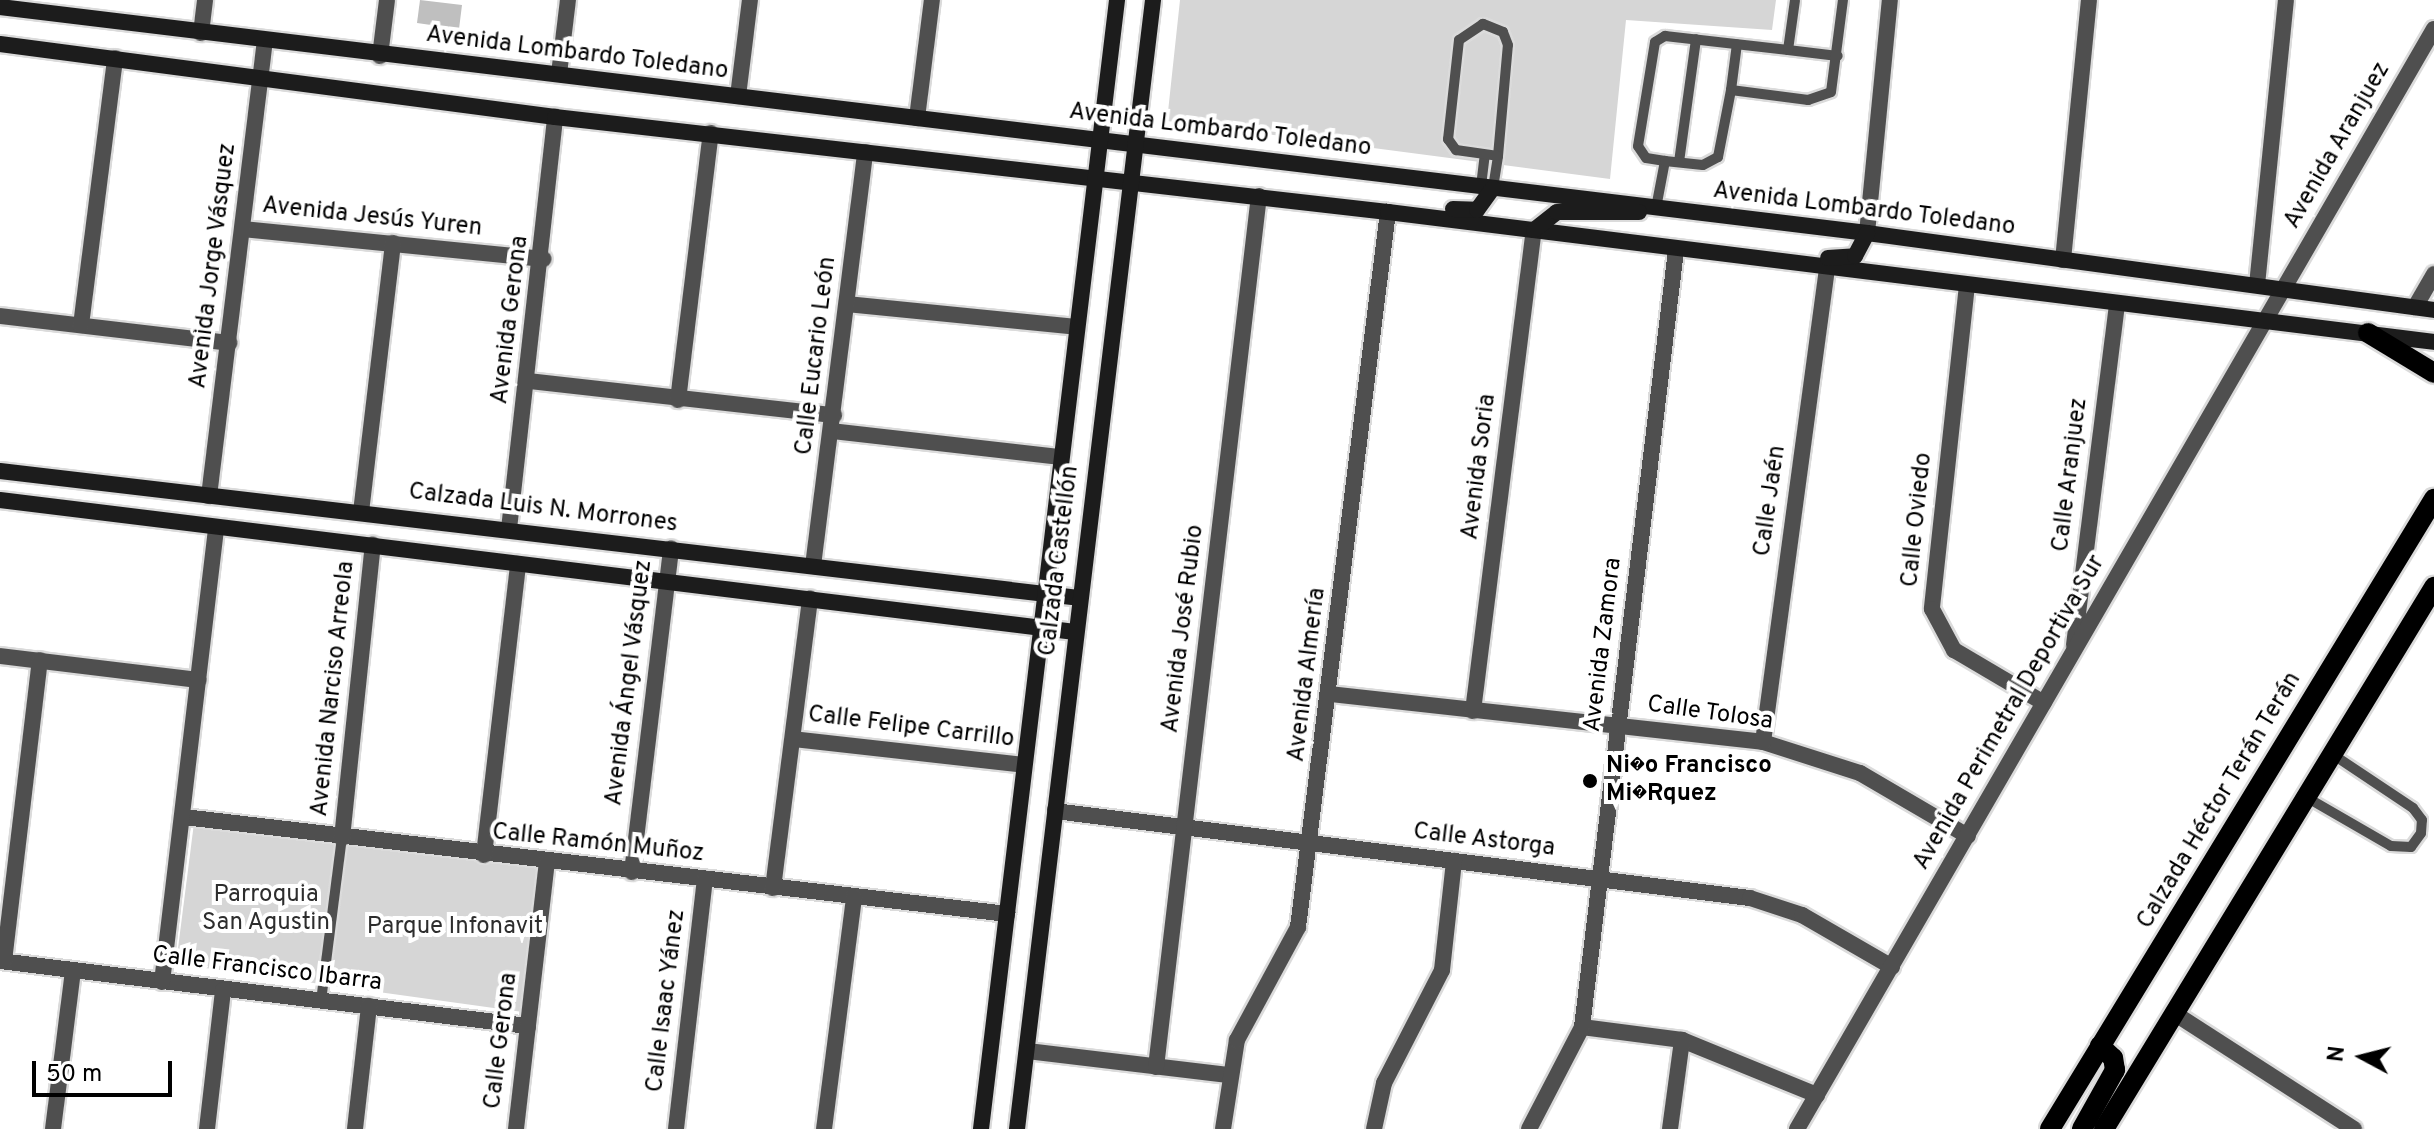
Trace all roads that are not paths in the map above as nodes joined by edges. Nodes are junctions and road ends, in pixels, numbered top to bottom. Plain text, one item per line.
1 (205, 0) edge
2 (387, 0) edge
3 (568, 0) edge
4 (750, 0) edge
5 (932, 0) edge
6 (1117, 0) edge
7 (1153, 0) edge
8 (1795, 0) edge
9 (1843, 0) edge
10 (1890, 0) edge
11 (2089, 0) edge
12 (2286, 0) edge
13 (21, 5) edge
14 (0, 7) edge
15 (2434, 29) edge
16 (201, 33) junction
17 (1696, 39) junction
18 (265, 41) junction
19 (0, 44) edge
20 (1737, 44) junction
21 (1788, 50) junction
22 (380, 56) junction
23 (1838, 56) junction
24 (115, 58) junction
25 (559, 74) junction
26 (260, 78) junction
27 (1731, 90) junction
28 (738, 96) junction
29 (555, 117) junction
30 (917, 118) junction
31 (711, 133) junction
32 (1099, 141) junction
33 (1135, 145) junction
34 (865, 152) junction
35 (1485, 155) junction
36 (1498, 156) junction
37 (1665, 161) junction
38 (1679, 162) junction
39 (1094, 180) junction
40 (1130, 183) junction
41 (1487, 187) junction
42 (1259, 196) junction
43 (1656, 208) junction
44 (1388, 212) junction
45 (243, 229) junction
46 (1534, 230) junction
47 (1867, 233) junction
48 (393, 243) junction
49 (1676, 250) junction
50 (1759, 258) junction
51 (544, 259) junction
52 (2063, 260) junction
53 (1827, 266) junction
54 (2434, 274) edge
55 (1967, 285) junction
56 (2257, 285) junction
57 (2284, 288) junction
58 (847, 304) junction
59 (2117, 305) junction
60 (2415, 307) junction
61 (2434, 310) edge
62 (0, 316) edge
63 (2265, 321) junction
64 (81, 325) junction
65 (1076, 327) junction
66 (2368, 333) junction
67 (2434, 342) edge
68 (229, 343) junction
69 (2434, 373) edge
70 (529, 381) junction
71 (678, 400) junction
72 (833, 423) junction
73 (1060, 457) junction
74 (0, 471) edge
75 (209, 496) junction
76 (2434, 499) edge
77 (0, 500) edge
78 (361, 512) junction
79 (216, 528) junction
80 (509, 529) junction
81 (373, 545) junction
82 (671, 548) junction
83 (518, 564) junction
84 (813, 566) junction
85 (666, 582) junction
86 (2434, 587) edge
87 (1044, 594) junction
88 (810, 598) junction
89 (1079, 598) junction
90 (1039, 628) junction
91 (1075, 632) junction
92 (2073, 651) junction
93 (0, 656) edge
94 (40, 660) junction
95 (199, 680) junction
96 (1330, 694) junction
97 (2044, 703) junction
98 (1473, 711) junction
99 (1619, 726) junction
100 (793, 739) junction
101 (1763, 742) junction
102 (2332, 754) junction
103 (1023, 765) junction
104 (2306, 797) junction
105 (1055, 811) junction
106 (184, 817) junction
107 (1185, 826) junction
108 (1968, 836) junction
109 (342, 838) junction
110 (1311, 843) junction
111 (484, 855) junction
112 (1454, 861) junction
113 (547, 863) junction
114 (632, 872) junction
115 (705, 879) junction
116 (1600, 879) junction
117 (773, 888) junction
118 (854, 897) junction
119 (1007, 914) junction
120 (2, 961) edge
121 (1892, 967) junction
122 (73, 970) junction
123 (162, 982) junction
124 (223, 990) junction
125 (321, 1001) junction
126 (369, 1006) junction
127 (2174, 1013) junction
128 (528, 1026) junction
129 (1582, 1027) junction
130 (1682, 1040) junction
131 (2100, 1046) junction
132 (1027, 1051) junction
133 (1156, 1067) junction
134 (1229, 1075) junction
135 (1817, 1095) junction
136 (53, 1129) edge
137 (207, 1129) edge
138 (355, 1129) edge
139 (516, 1129) edge
140 (676, 1129) edge
141 (824, 1129) edge
142 (981, 1129) edge
143 (1017, 1129) edge
144 (1223, 1129) edge
145 (1374, 1129) edge
146 (1529, 1129) edge
147 (1670, 1129) edge
148 (1797, 1129) edge
149 (2050, 1129) edge
150 (2082, 1129) edge
151 (2104, 1129) edge
152 (2354, 1129) edge

1 - 16 street
2 - 22 street
3 - 25 street
4 - 28 street
5 - 30 street
6 - 32 main road, Calzada Castellón
7 - 33 main road, Calzada Castellón
8 - 21 lane
9 - 23 lane
10 - 47 street
11 - 52 street
12 - 56 street
13 - 14 main road, Avenida Lombardo Toledano
13 - 16 main road, Avenida Lombardo Toledano
15 - 57 street, Avenida Aranjuez
16 - 18 main road, Avenida Lombardo Toledano
17 - 20 lane
17 - 37 lane
17 - 38 lane
18 - 22 main road, Avenida Lombardo Toledano
18 - 26 street, Avenida Jorge Vásquez
19 - 24 main road
20 - 21 lane
20 - 27 lane
21 - 23 lane
22 - 25 main road, Avenida Lombardo Toledano
23 - 27 lane
24 - 26 main road
24 - 64 street
25 - 28 main road, Avenida Lombardo Toledano
26 - 29 main road
26 - 45 street, Avenida Jorge Vásquez
27 - 38 lane
28 - 30 main road, Avenida Lombardo Toledano
29 - 31 main road
29 - 51 street, Avenida Gerona
30 - 32 main road, Avenida Lombardo Toledano
31 - 34 main road
31 - 71 street
32 - 33 main road, Avenida Lombardo Toledano
32 - 39 main road, Calzada Castellón
33 - 40 main road, Calzada Castellón
33 - 41 main road, Avenida Lombardo Toledano
34 - 39 main road
34 - 58 street, Calle Eucario León
35 - 36 lane
35 - 36 lane
35 - 41 lane
36 - 41 lane
37 - 38 lane
37 - 43 lane
39 - 40 main road
39 - 65 main road, Calzada Castellón
40 - 42 main road
40 - 89 main road, Calzada Castellón
41 - 43 main road, Avenida Lombardo Toledano
41 - 44 main road
42 - 44 main road
42 - 107 street, Avenida José Rubio
43 - 46 main road
43 - 47 main road, Avenida Lombardo Toledano
44 - 46 main road
44 - 96 street, Avenida Almería
45 - 48 street, Avenida Jesús Yuren
45 - 68 street, Avenida Jorge Vásquez
46 - 49 main road
46 - 98 street, Avenida Soria
47 - 50 main road
47 - 52 main road, Avenida Lombardo Toledano
48 - 51 street, Avenida Jesús Yuren
48 - 78 street
49 - 50 main road
49 - 99 street, Avenida Zamora
50 - 53 main road
51 - 70 street, Avenida Gerona
52 - 56 main road, Avenida Lombardo Toledano
53 - 55 main road
53 - 101 street, Calle Jaén
54 - 60 street
55 - 59 main road
55 - 97 street, Calle Oviedo
56 - 57 main road, Avenida Lombardo Toledano
57 - 60 main road, Avenida Lombardo Toledano
57 - 63 street, Avenida Aranjuez
58 - 65 street
58 - 72 street, Calle Eucario León
59 - 63 main road
59 - 92 street, Calle Aranjuez
60 - 61 main road, Avenida Lombardo Toledano
62 - 64 street
63 - 66 main road
63 - 92 street, Avenida Perimetral Deportiva Sur
64 - 68 street
65 - 73 main road, Calzada Castellón
66 - 67 main road
66 - 69 main road
68 - 75 street, Avenida Jorge Vásquez
70 - 71 street
70 - 80 street, Avenida Gerona
71 - 72 street
72 - 73 street
72 - 84 street, Calle Eucario León
73 - 87 main road, Calzada Castellón
74 - 75 main road, Calzada Luis N. Morrones
75 - 78 main road, Calzada Luis N. Morrones
76 - 131 main road, Calzada Héctor Terán Terán
77 - 79 main road
78 - 80 main road, Calzada Luis N. Morrones
79 - 81 main road
79 - 95 street
80 - 82 main road, Calzada Luis N. Morrones
81 - 83 main road
81 - 109 street, Avenida Narciso Arreola
82 - 84 main road, Calzada Luis N. Morrones
82 - 85 street, Avenida Ángel Vásquez
83 - 85 main road
83 - 111 street
84 - 87 main road, Calzada Luis N. Morrones
85 - 88 main road
85 - 114 street, Avenida Ángel Vásquez
86 - 102 main road
87 - 89 main road, Calzada Luis N. Morrones
87 - 90 main road, Calzada Castellón
88 - 90 main road
88 - 100 street
89 - 91 main road, Calzada Castellón
90 - 91 main road
90 - 103 main road, Calzada Castellón
91 - 105 main road, Calzada Castellón
92 - 97 street, Avenida Perimetral Deportiva Sur
93 - 94 street
94 - 95 street
94 - 120 street
95 - 106 street
96 - 98 street, Calle Tolosa
96 - 110 street, Avenida Almería
97 - 108 street, Avenida Perimetral Deportiva Sur
98 - 99 street, Calle Tolosa
99 - 101 street, Calle Tolosa
99 - 116 street, Avenida Zamora
100 - 103 street, Calle Felipe Carrillo
100 - 117 street
101 - 108 street, Calle Tolosa
102 - 104 main road
102 - 104 lane
103 - 119 main road, Calzada Castellón
104 - 127 main road
105 - 107 street, Calle Astorga
105 - 132 main road, Calzada Castellón
106 - 109 street, Calle Ramón Muñoz
106 - 123 street
107 - 110 street, Calle Astorga
107 - 133 street, Avenida José Rubio
108 - 121 street, Avenida Perimetral Deportiva Sur
109 - 111 street, Calle Ramón Muñoz
109 - 125 lane
110 - 112 street, Calle Astorga
110 - 134 street, Avenida Almería
111 - 113 street, Calle Ramón Muñoz
112 - 116 street, Calle Astorga
112 - 145 street
113 - 114 street, Calle Ramón Muñoz
113 - 128 street, Calle Gerona
114 - 115 street, Calle Ramón Muñoz
115 - 117 street, Calle Ramón Muñoz
115 - 140 street, Calle Isaac Yánez
116 - 121 street, Calle Astorga
116 - 129 street, Avenida Zamora
117 - 118 street, Calle Ramón Muñoz
118 - 119 street, Calle Ramón Muñoz
118 - 141 street
119 - 142 main road, Calzada Castellón
120 - 122 street, Calle Francisco Ibarra
121 - 135 street, Avenida Perimetral Deportiva Sur
122 - 123 street, Calle Francisco Ibarra
122 - 136 street
123 - 124 street, Calle Francisco Ibarra
124 - 125 street, Calle Francisco Ibarra
124 - 137 street
125 - 126 street, Calle Francisco Ibarra
126 - 128 street, Calle Francisco Ibarra
126 - 138 street
127 - 151 main road
127 - 152 street
128 - 139 street, Calle Gerona
129 - 130 street
129 - 146 street, Avenida Zamora
130 - 135 street
130 - 147 street
131 - 149 main road, Calzada Héctor Terán Terán
131 - 150 main road
132 - 133 street
132 - 143 main road, Calzada Castellón
133 - 134 street
134 - 144 street, Avenida Almería
135 - 148 street, Avenida Perimetral Deportiva Sur

